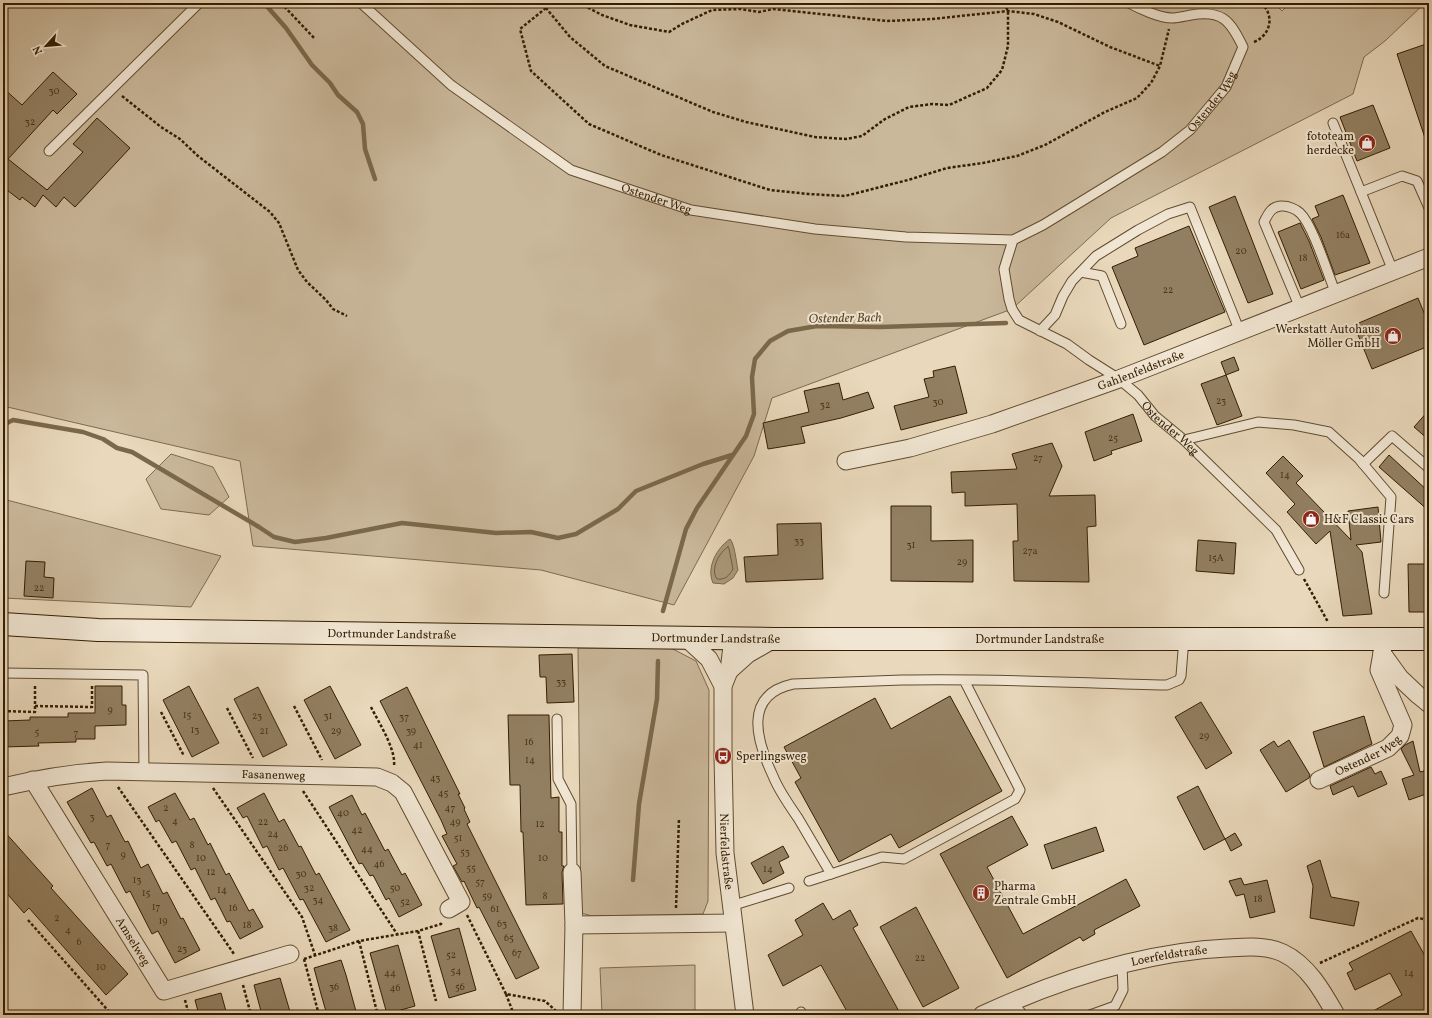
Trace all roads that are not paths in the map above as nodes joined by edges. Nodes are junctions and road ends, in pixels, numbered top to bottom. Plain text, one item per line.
1 (199, 3) edge
2 (361, 3) edge
3 (1129, 3) edge
4 (1333, 123) dead end
5 (49, 151) dead end
6 (1361, 192) junction
7 (1429, 208) edge
8 (1013, 240) junction
9 (1429, 257) edge
10 (1081, 272) junction
11 (1393, 272) junction
12 (1336, 294) junction
13 (1300, 308) junction
14 (1121, 324) dead end
15 (1040, 331) junction
16 (1240, 332) junction
17 (1120, 379) junction
18 (1184, 440) junction
19 (846, 461) dead end
20 (1363, 464) junction
21 (1429, 468) edge
22 (1298, 570) road end
23 (1384, 593) dead end
24 (3, 624) edge
25 (685, 637) junction
26 (733, 638) junction
27 (1184, 638) junction
28 (1429, 638) edge
29 (774, 639) junction
30 (1383, 645) junction
31 (3, 673) edge
32 (726, 679) junction
33 (964, 680) junction
34 (1429, 704) edge
35 (556, 719) dead end
36 (144, 772) junction
37 (33, 780) junction
38 (1319, 780) dead end
39 (3, 787) edge
40 (572, 872) joint
41 (831, 874) junction
42 (809, 880) dead end
43 (789, 888) dead end
44 (455, 905) road end
45 (731, 906) junction
46 (733, 923) junction
47 (574, 925) junction
48 (290, 954) dead end
49 (1122, 964) junction
50 (1011, 1007) edge
51 (572, 1015) edge
52 (745, 1015) edge
53 (982, 1015) edge
54 (1023, 1015) edge
55 (1090, 1015) edge
56 (1336, 1015) edge

1 - 5 lane
2 - 8 lane, Ostender Weg
3 - 8 lane, Ostender Weg
4 - 6 lane
6 - 7 lane
6 - 11 lane
8 - 15 lane, Ostender Weg
9 - 11 street, Gahlenfeldstraße
10 - 14 lane
10 - 15 lane
10 - 16 lane
11 - 12 street, Gahlenfeldstraße
12 - 13 street, Gahlenfeldstraße
12 - 13 lane
13 - 16 street, Gahlenfeldstraße
15 - 17 lane, Ostender Weg
16 - 17 street, Gahlenfeldstraße
17 - 18 lane, Ostender Weg
17 - 19 street, Gahlenfeldstraße
18 - 20 lane
18 - 22 lane, Ostender Weg
20 - 21 lane
20 - 23 lane
24 - 25 main road, Dortmunder Landstraße
25 - 26 main road, Dortmunder Landstraße
25 - 32 street, Nierfeldstraße
26 - 29 main road, Dortmunder Landstraße
26 - 32 street, Nierfeldstraße
27 - 29 main road, Dortmunder Landstraße
27 - 30 main road, Dortmunder Landstraße
27 - 33 lane
28 - 30 main road, Dortmunder Landstraße
29 - 32 street
30 - 34 street
30 - 38 street, Ostender Weg
31 - 36 lane
32 - 45 street, Nierfeldstraße
33 - 41 lane
33 - 41 lane
35 - 40 lane
36 - 37 street, Fasanenweg
36 - 44 street, Fasanenweg
37 - 39 street, Fasanenweg
37 - 48 street, Amselweg
40 - 47 street
41 - 42 lane
43 - 45 lane
45 - 46 street, Nierfeldstraße
46 - 47 street
46 - 52 street, Nierfeldstraße
47 - 51 street
49 - 50 street, Loerfeldstraße
49 - 55 lane
49 - 56 street, Loerfeldstraße
50 - 53 street, Loerfeldstraße
50 - 54 lane

